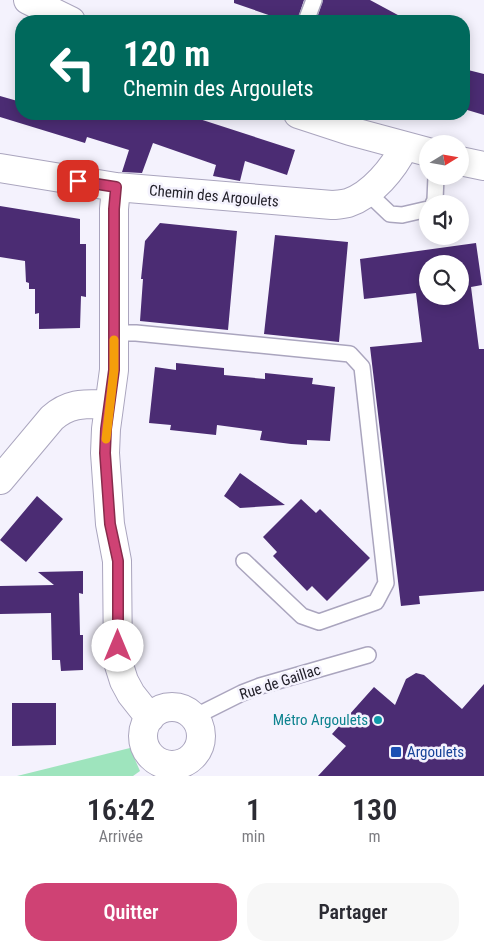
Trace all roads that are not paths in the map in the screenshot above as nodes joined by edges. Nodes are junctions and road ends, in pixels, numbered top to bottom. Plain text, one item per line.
1 (28, 0) edge
2 (314, 0) edge
3 (59, 15) edge
4 (308, 15) edge
5 (318, 120) edge
6 (416, 150) edge
7 (469, 162) edge
8 (484, 166) edge
9 (0, 168) edge
10 (116, 187) junction
11 (367, 192) junction
12 (419, 211) edge
13 (114, 333) junction
14 (109, 404) junction
15 (0, 480) edge
16 (244, 561) dead end
17 (368, 655) dead end
18 (194, 717) junction
19 (150, 718) junction
20 (172, 771) edge

1 - 3 street
2 - 4 lane
5 - 6 street
6 - 11 street, Chemin des Argoulets
7 - 8 street
9 - 10 street, Chemin des Argoulets
10 - 11 street, Chemin des Argoulets
10 - 13 street
11 - 12 lane
13 - 14 street
13 - 16 lane
14 - 15 street
14 - 19 street
17 - 18 lane, Rue de Gaillac
18 - 19 street
18 - 20 street
19 - 20 street

